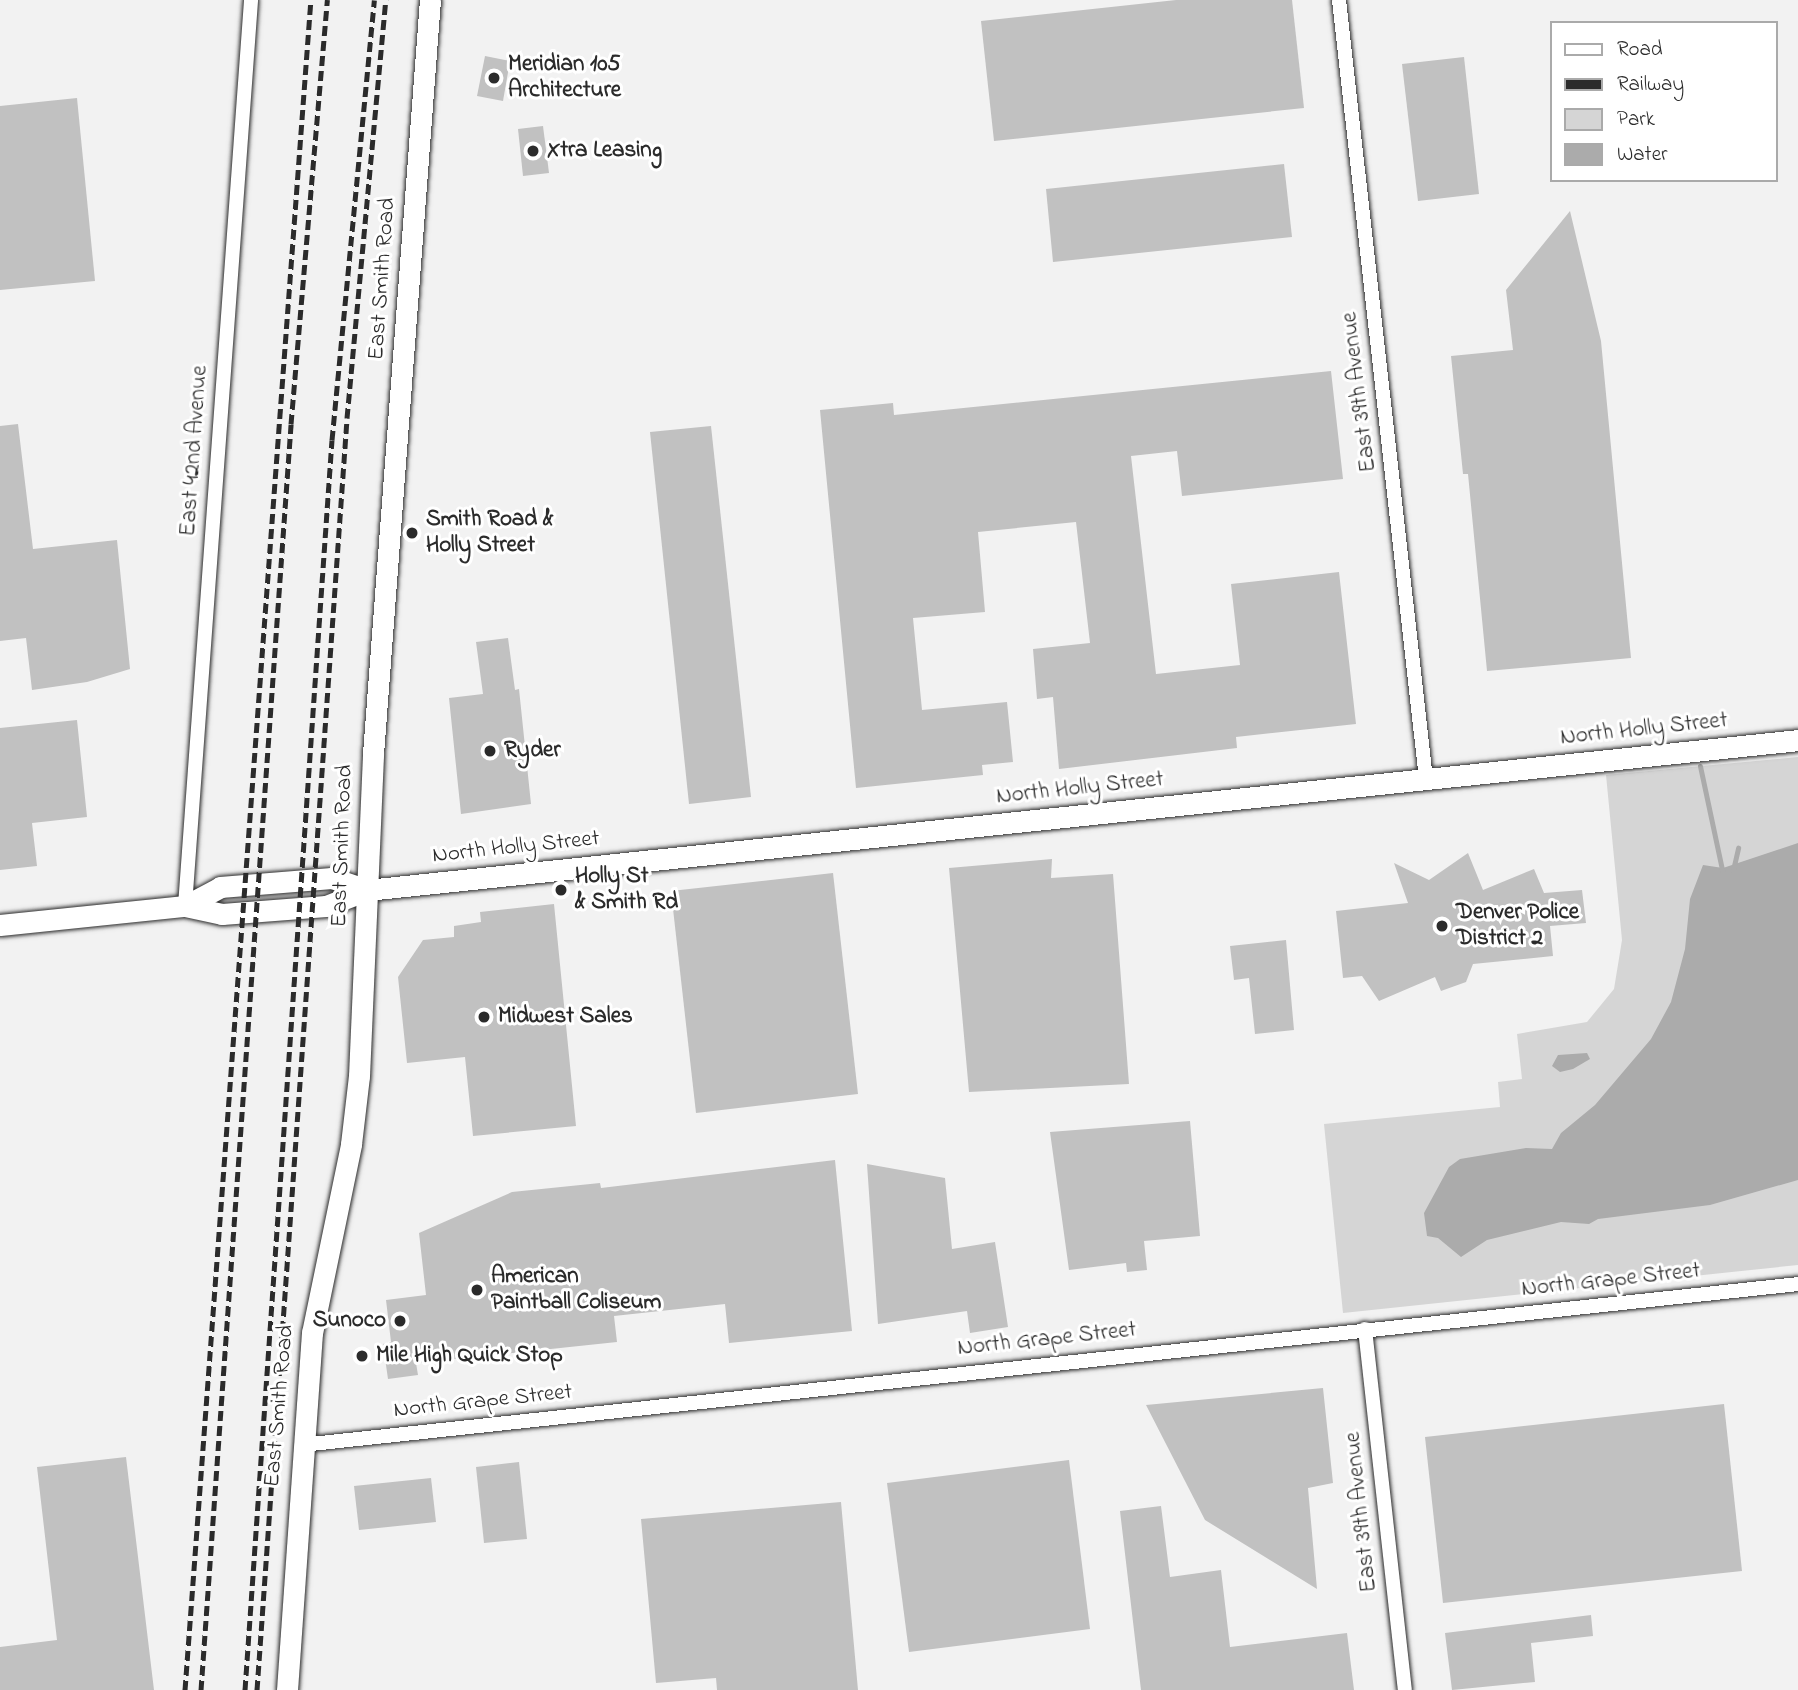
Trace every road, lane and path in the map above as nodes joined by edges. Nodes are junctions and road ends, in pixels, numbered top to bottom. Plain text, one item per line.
1 (251, 0) edge
2 (430, 0) edge
3 (1339, 0) edge
4 (1798, 740) edge
5 (1426, 779) junction
6 (367, 890) junction
7 (185, 906) junction
8 (0, 925) edge
9 (1798, 1284) edge
10 (1365, 1329) junction
11 (302, 1445) junction
12 (287, 1690) edge
13 (1405, 1690) edge

1 - 7 street, East 42nd Avenue
2 - 6 street, East Smith Road
3 - 5 street, East 39th Avenue
4 - 5 street, North Holly Street
5 - 6 street, North Holly Street
6 - 7 street, North Holly Street
6 - 11 street, East Smith Road
7 - 8 street, North Holly Street
9 - 10 street, North Grape Street
10 - 11 street, North Grape Street
10 - 13 street, East 39th Avenue
11 - 12 street, East Smith Road

